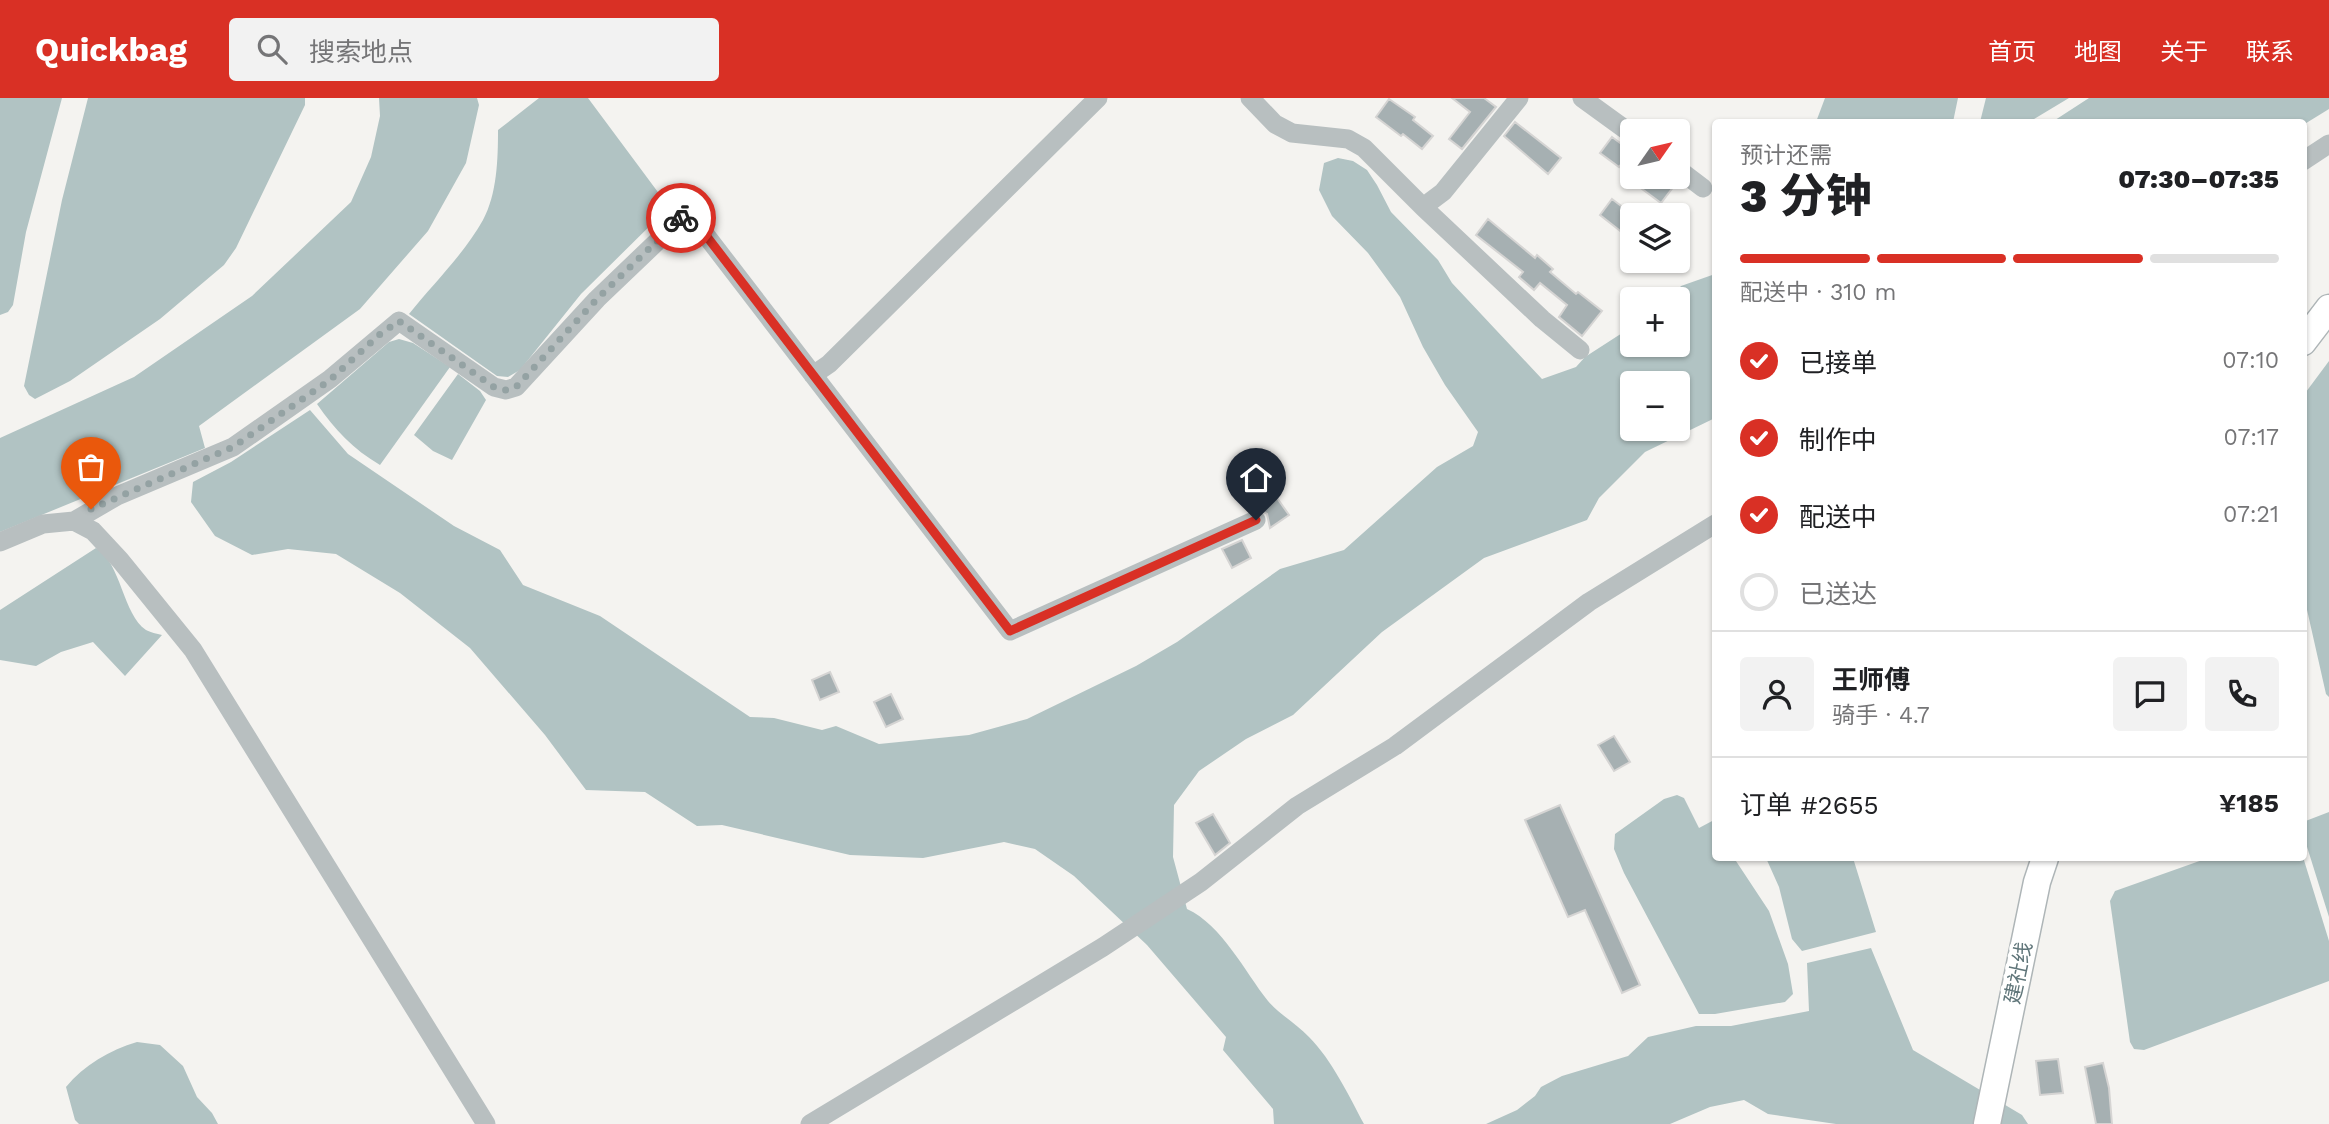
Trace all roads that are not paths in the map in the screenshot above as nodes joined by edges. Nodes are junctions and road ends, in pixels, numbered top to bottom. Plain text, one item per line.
1 (1098, 98) edge
2 (1250, 98) edge
3 (1519, 98) edge
4 (1582, 98) edge
5 (1620, 126) edge
6 (2329, 145) edge
7 (2307, 159) edge
8 (1690, 178) edge
9 (1703, 187) dead end
10 (1423, 207) junction
11 (2329, 308) edge
12 (2307, 337) edge
13 (1580, 350) dead end
14 (813, 375) junction
15 (1256, 520) dead end
16 (74, 521) junction
17 (1712, 526) edge
18 (0, 542) edge
19 (2044, 861) edge
20 (486, 1124) edge
21 (810, 1124) edge
22 (1987, 1124) edge

1 - 14 street
2 - 10 street
3 - 10 street
4 - 5 street
6 - 7 street
8 - 9 street
10 - 13 street
11 - 12 main road
14 - 15 street
14 - 16 street
16 - 18 street
16 - 20 street
17 - 21 street
19 - 22 main road, 建社线

